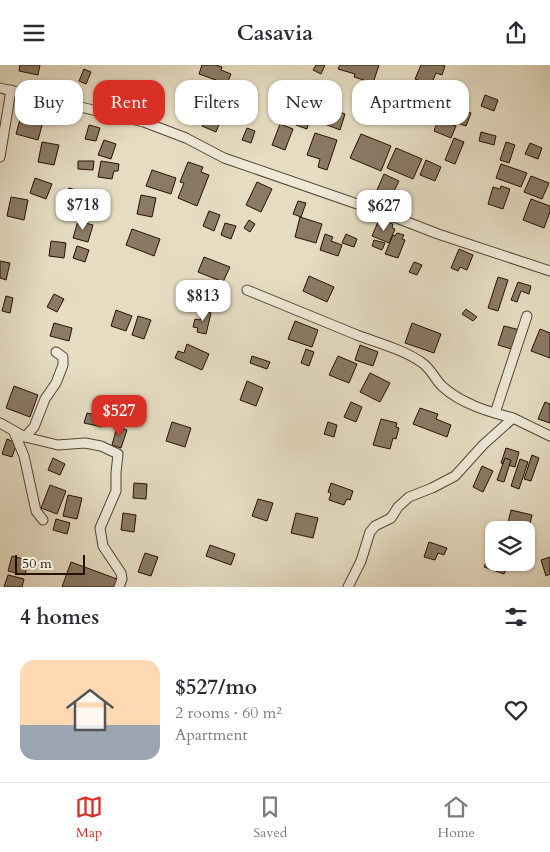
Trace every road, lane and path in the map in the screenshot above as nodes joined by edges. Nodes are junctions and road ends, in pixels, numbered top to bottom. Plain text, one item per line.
1 (0, 87) edge
2 (11, 91) junction
3 (0, 157) edge
4 (550, 271) edge
5 (247, 290) dead end
6 (527, 316) dead end
7 (56, 352) dead end
8 (495, 413) junction
9 (513, 418) junction
10 (0, 423) edge
11 (14, 432) junction
12 (550, 436) edge
13 (25, 437) junction
14 (43, 520) dead end
15 (119, 587) edge
16 (348, 587) edge

1 - 2 street
2 - 3 street
2 - 4 street
5 - 8 street
6 - 8 street
7 - 13 street
8 - 9 street
9 - 12 street
9 - 16 street
10 - 11 street
11 - 13 street
11 - 14 street
13 - 15 street

